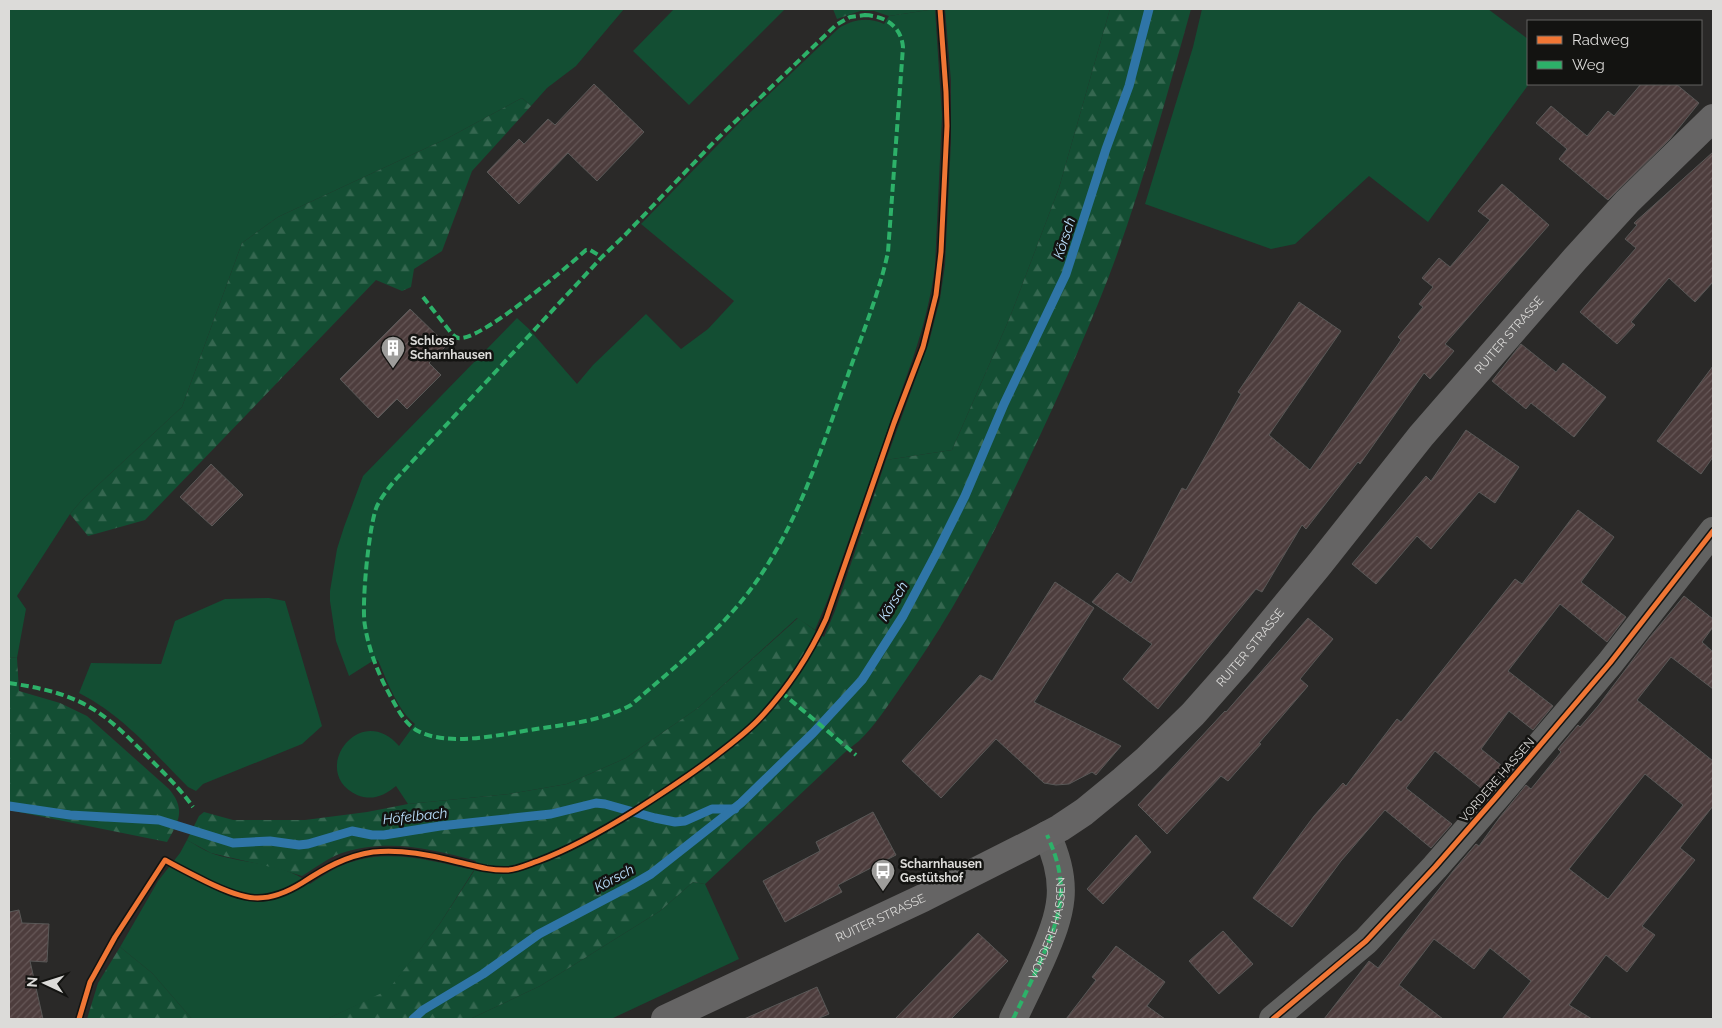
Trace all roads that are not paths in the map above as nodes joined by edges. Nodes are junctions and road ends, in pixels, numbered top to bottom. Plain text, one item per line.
1 (1713, 118) edge
2 (1713, 531) edge
3 (1047, 835) junction
4 (665, 1019) edge
5 (1014, 1019) edge
6 (1273, 1019) edge

1 - 3 main road, RUITER STRASSE
2 - 6 street, VORDERE HASSEN
3 - 4 main road, RUITER STRASSE
3 - 5 street, VORDERE HASSEN

